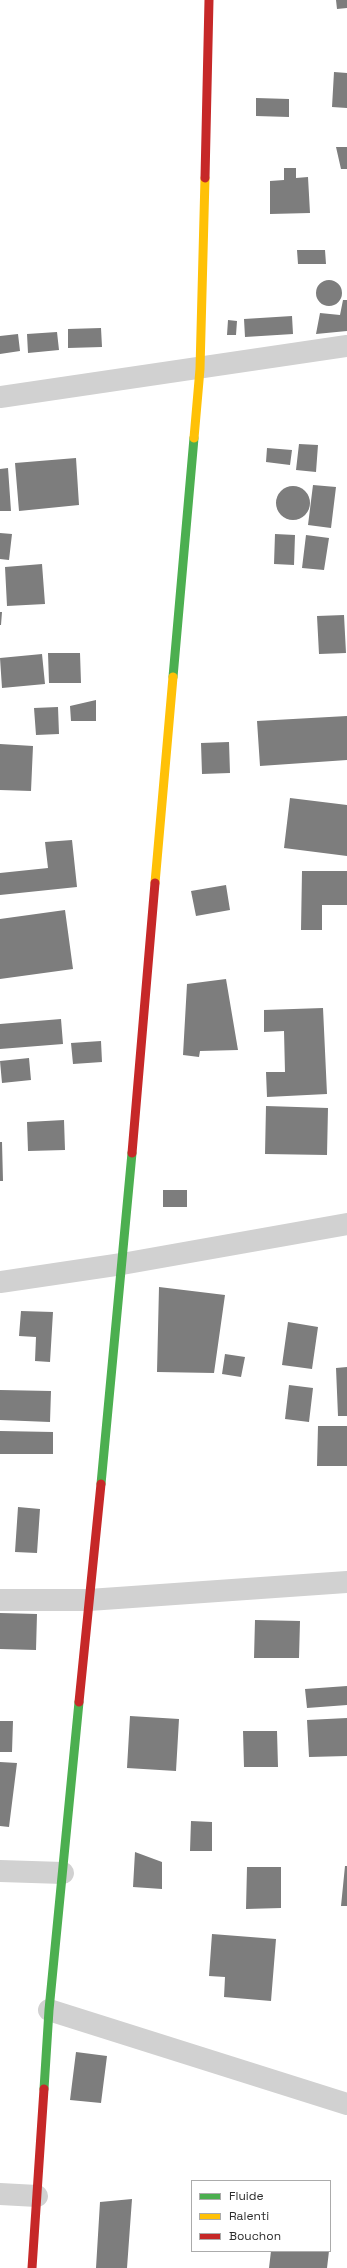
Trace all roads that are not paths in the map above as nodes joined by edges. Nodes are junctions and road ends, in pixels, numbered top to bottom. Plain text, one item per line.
1 (209, 0) edge
2 (347, 346) edge
3 (200, 369) junction
4 (0, 397) edge
5 (347, 1224) edge
6 (122, 1264) junction
7 (0, 1282) edge
8 (347, 1582) edge
9 (0, 1600) edge
10 (89, 1600) junction
11 (0, 1871) edge
12 (63, 1873) junction
13 (49, 2010) junction
14 (347, 2104) edge
15 (0, 2194) edge
16 (37, 2196) junction
17 (32, 2268) edge

1 - 3 street
2 - 3 street
3 - 4 street
3 - 6 street
5 - 6 street
6 - 7 street
6 - 10 street
8 - 10 street
9 - 10 street
10 - 12 street
11 - 12 street
12 - 13 street
13 - 14 street
13 - 16 street
15 - 16 street
16 - 17 street

